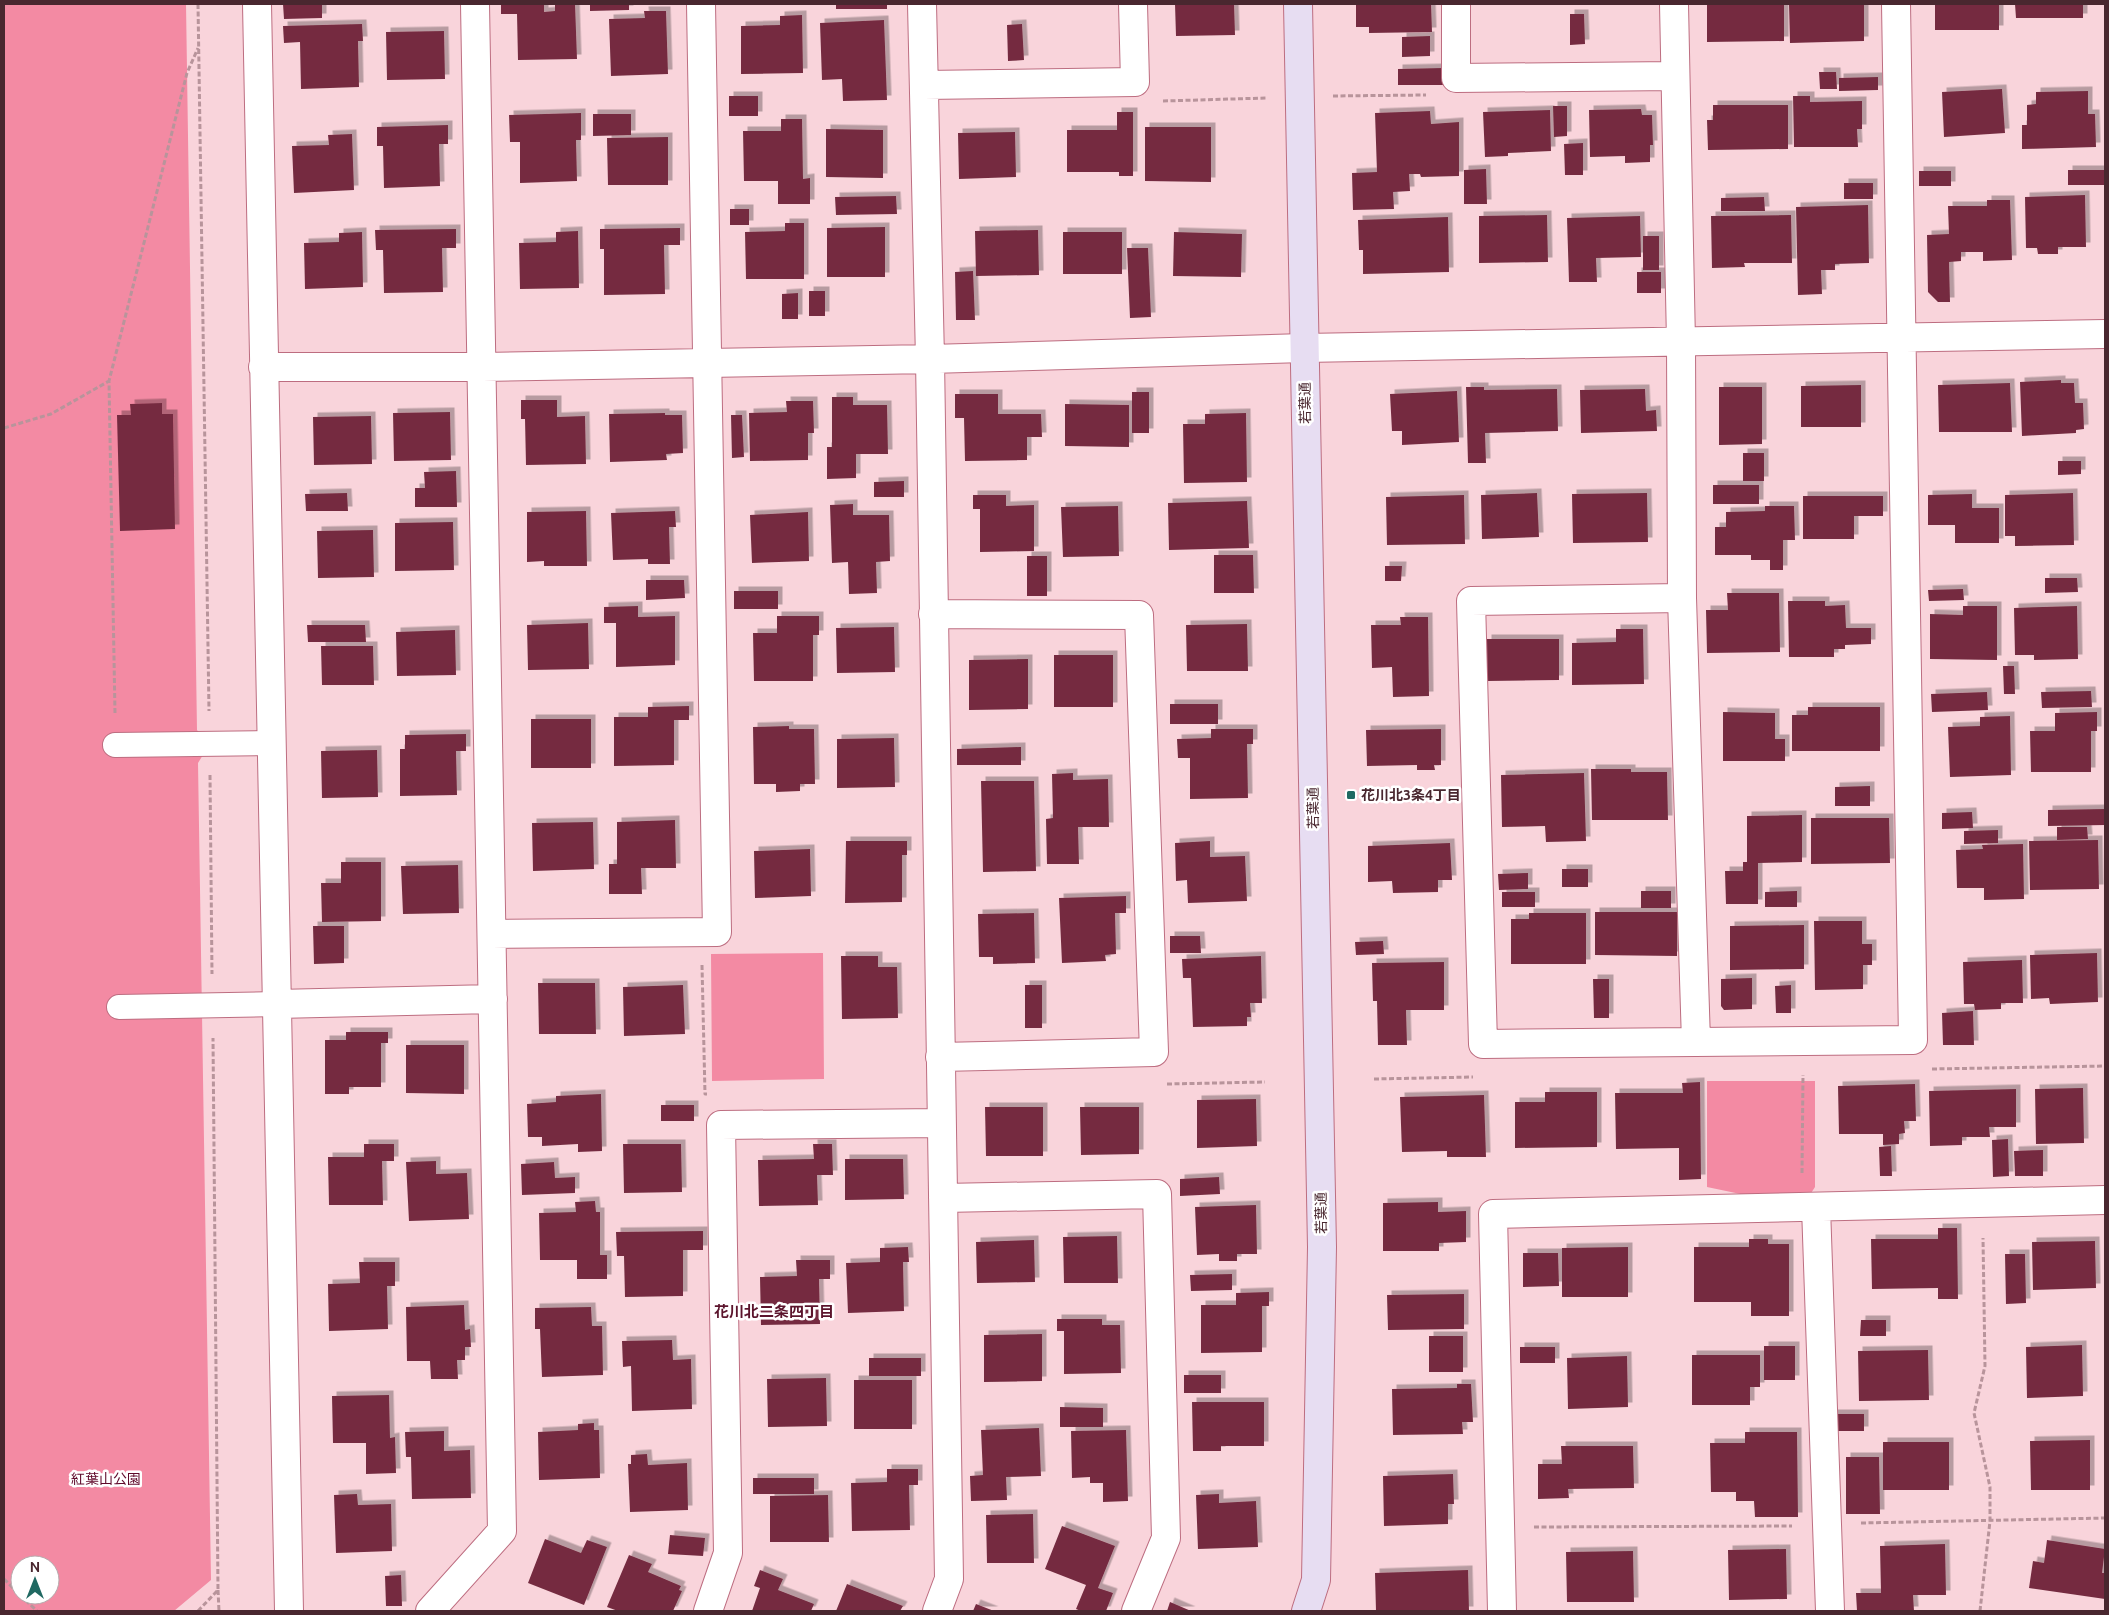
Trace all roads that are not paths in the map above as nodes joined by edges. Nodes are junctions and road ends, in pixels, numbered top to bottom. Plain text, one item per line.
1 (257, 4) edge
2 (475, 4) edge
3 (701, 4) edge
4 (922, 4) edge
5 (1134, 4) edge
6 (1298, 4) edge
7 (1456, 4) edge
8 (1674, 4) edge
9 (1896, 4) edge
10 (1674, 76) junction
11 (924, 85) junction
12 (2105, 334) edge
13 (1903, 337) junction
14 (1681, 342) junction
15 (1304, 348) junction
16 (930, 359) junction
17 (707, 363) junction
18 (264, 367) junction
19 (483, 367) junction
20 (1682, 598) junction
21 (934, 614) junction
22 (271, 744) junction
23 (116, 745) dead end
24 (492, 934) junction
25 (493, 999) junction
26 (276, 1004) junction
27 (119, 1007) dead end
28 (1696, 1042) junction
29 (940, 1057) junction
30 (941, 1123) junction
31 (943, 1198) junction
32 (2105, 1200) edge
33 (1809, 1207) junction
34 (290, 1611) edge
35 (430, 1611) edge
36 (708, 1611) edge
37 (937, 1611) edge
38 (1136, 1611) edge
39 (1306, 1611) edge
40 (1502, 1611) edge
41 (1830, 1611) edge

1 - 18 street
2 - 19 street
3 - 17 street
4 - 11 street
5 - 11 street
6 - 15 street, 若葉通
7 - 10 street
8 - 10 street
9 - 13 street
10 - 14 street
11 - 16 street
12 - 13 street
13 - 14 street
13 - 28 street
14 - 15 street
14 - 20 street
15 - 16 street
15 - 39 street, 若葉通
16 - 17 street
16 - 21 street
17 - 19 street
17 - 24 street
18 - 19 street
18 - 22 street
19 - 24 street
20 - 28 street
20 - 28 street
21 - 29 street
21 - 29 street
22 - 23 lane
22 - 26 street
24 - 25 street
25 - 26 street
25 - 35 street
26 - 27 lane
26 - 34 street
29 - 30 street
30 - 31 street
30 - 36 street
31 - 37 street
31 - 38 street
32 - 33 street
33 - 40 street
33 - 41 street

